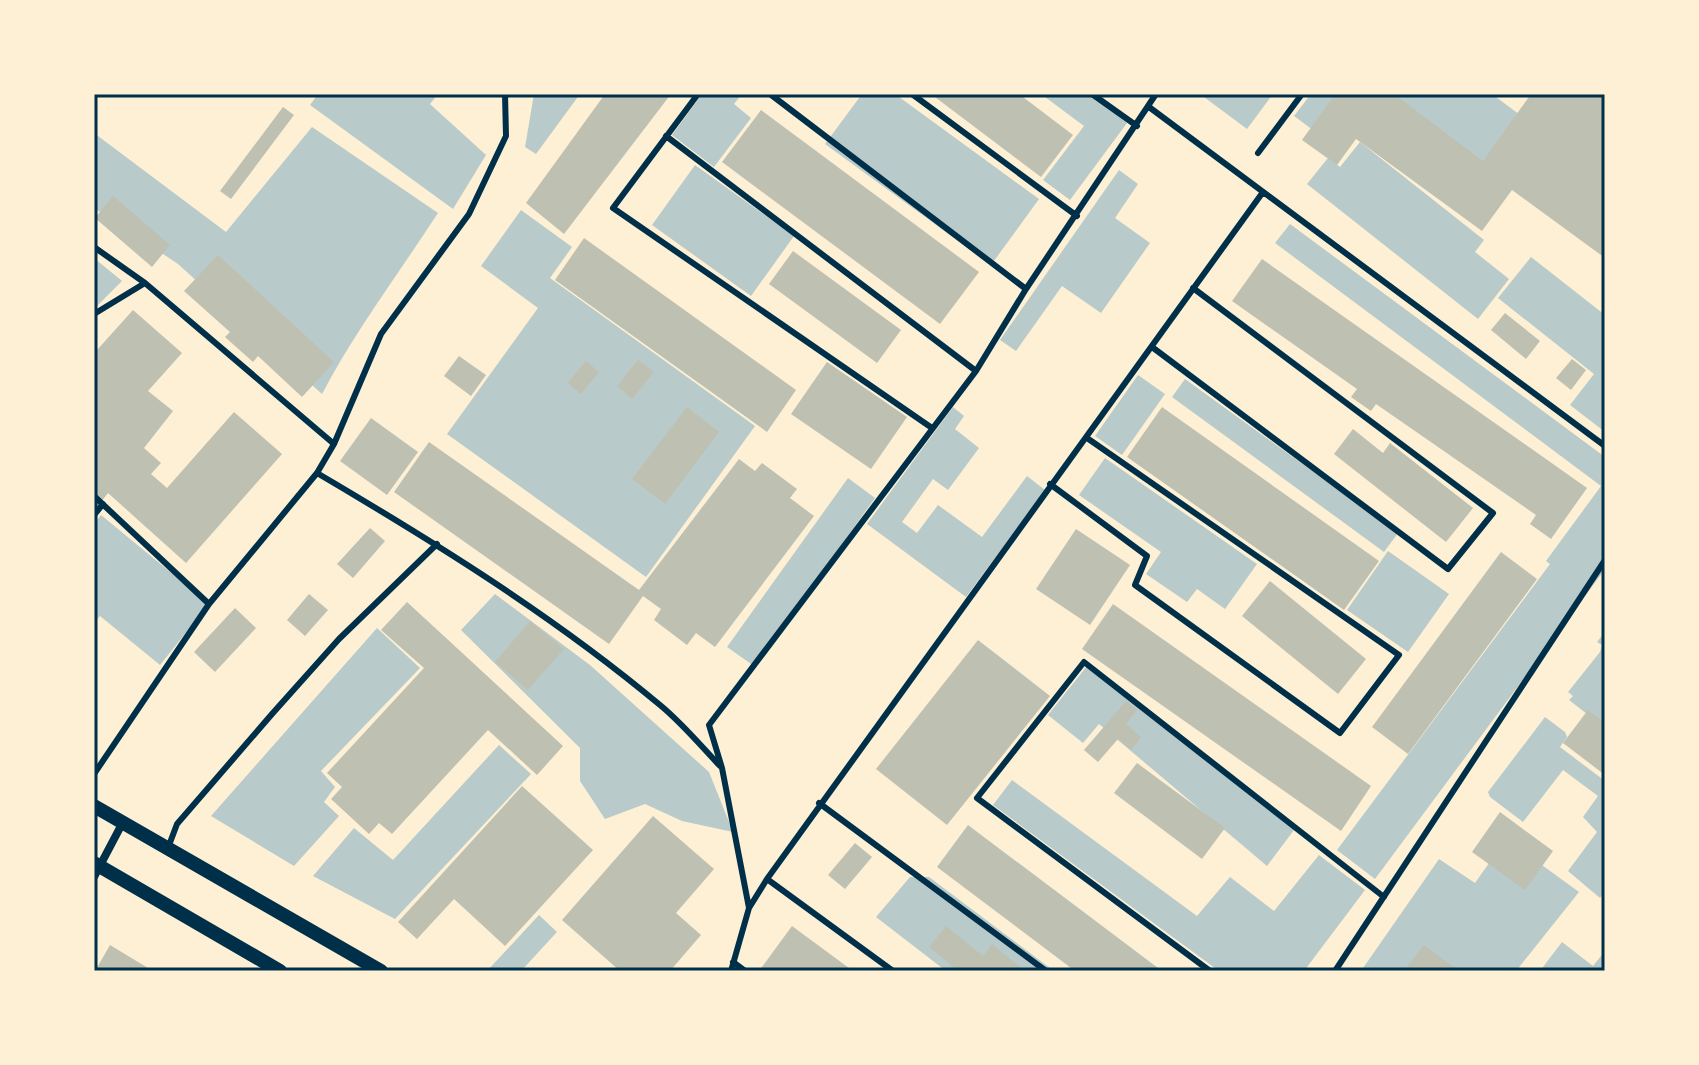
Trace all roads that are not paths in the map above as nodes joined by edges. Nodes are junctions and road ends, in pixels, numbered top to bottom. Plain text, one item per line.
1 (505, 94) edge
2 (698, 94) edge
3 (770, 94) edge
4 (912, 94) edge
5 (1092, 94) edge
6 (1156, 94) edge
7 (1302, 94) edge
8 (1149, 107) junction
9 (1137, 126) junction
10 (666, 136) junction
11 (1258, 153) dead end
12 (1263, 192) junction
13 (1077, 216) junction
14 (94, 247) edge
15 (145, 283) junction
16 (1193, 288) junction
17 (1026, 289) junction
18 (94, 314) edge
19 (1152, 347) junction
20 (976, 371) junction
21 (932, 428) junction
22 (1087, 438) junction
23 (334, 444) junction
24 (1605, 446) edge
25 (317, 473) junction
26 (1050, 484) junction
27 (94, 496) edge
28 (103, 504) junction
29 (94, 515) edge
30 (437, 544) junction
31 (1605, 560) edge
32 (209, 604) junction
33 (722, 768) junction
34 (94, 774) edge
35 (819, 803) junction
36 (94, 806) edge
37 (123, 822) junction
38 (168, 849) junction
39 (96, 869) edge
40 (767, 879) junction
41 (1384, 897) junction
42 (749, 908) junction
43 (733, 962) junction
44 (280, 971) edge
45 (381, 971) edge
46 (731, 971) edge
47 (745, 971) edge
48 (893, 971) edge
49 (1046, 971) edge
50 (1210, 971) edge
51 (1335, 971) edge

1 - 23 lane
2 - 10 lane
3 - 17 lane
4 - 13 lane
5 - 9 lane
6 - 8 lane
7 - 11 lane
8 - 9 lane
8 - 12 lane
9 - 13 lane
10 - 20 lane
10 - 21 lane
12 - 16 lane
12 - 24 lane
13 - 17 lane
14 - 15 lane
15 - 18 lane
15 - 23 lane
16 - 19 lane
16 - 19 lane
17 - 20 lane
19 - 22 lane
20 - 21 lane
21 - 33 lane
22 - 26 lane
22 - 26 lane
23 - 25 lane
25 - 30 lane
25 - 32 lane
26 - 35 lane
27 - 28 lane
28 - 29 lane
28 - 32 lane
30 - 33 lane
30 - 38 lane
31 - 41 lane
32 - 34 lane
33 - 42 lane
35 - 40 lane
35 - 49 lane
36 - 37 street
37 - 38 street
37 - 39 street
38 - 45 street
39 - 44 street
40 - 42 lane
40 - 48 lane
41 - 50 lane
41 - 51 lane
42 - 43 lane
43 - 46 lane
43 - 47 lane

